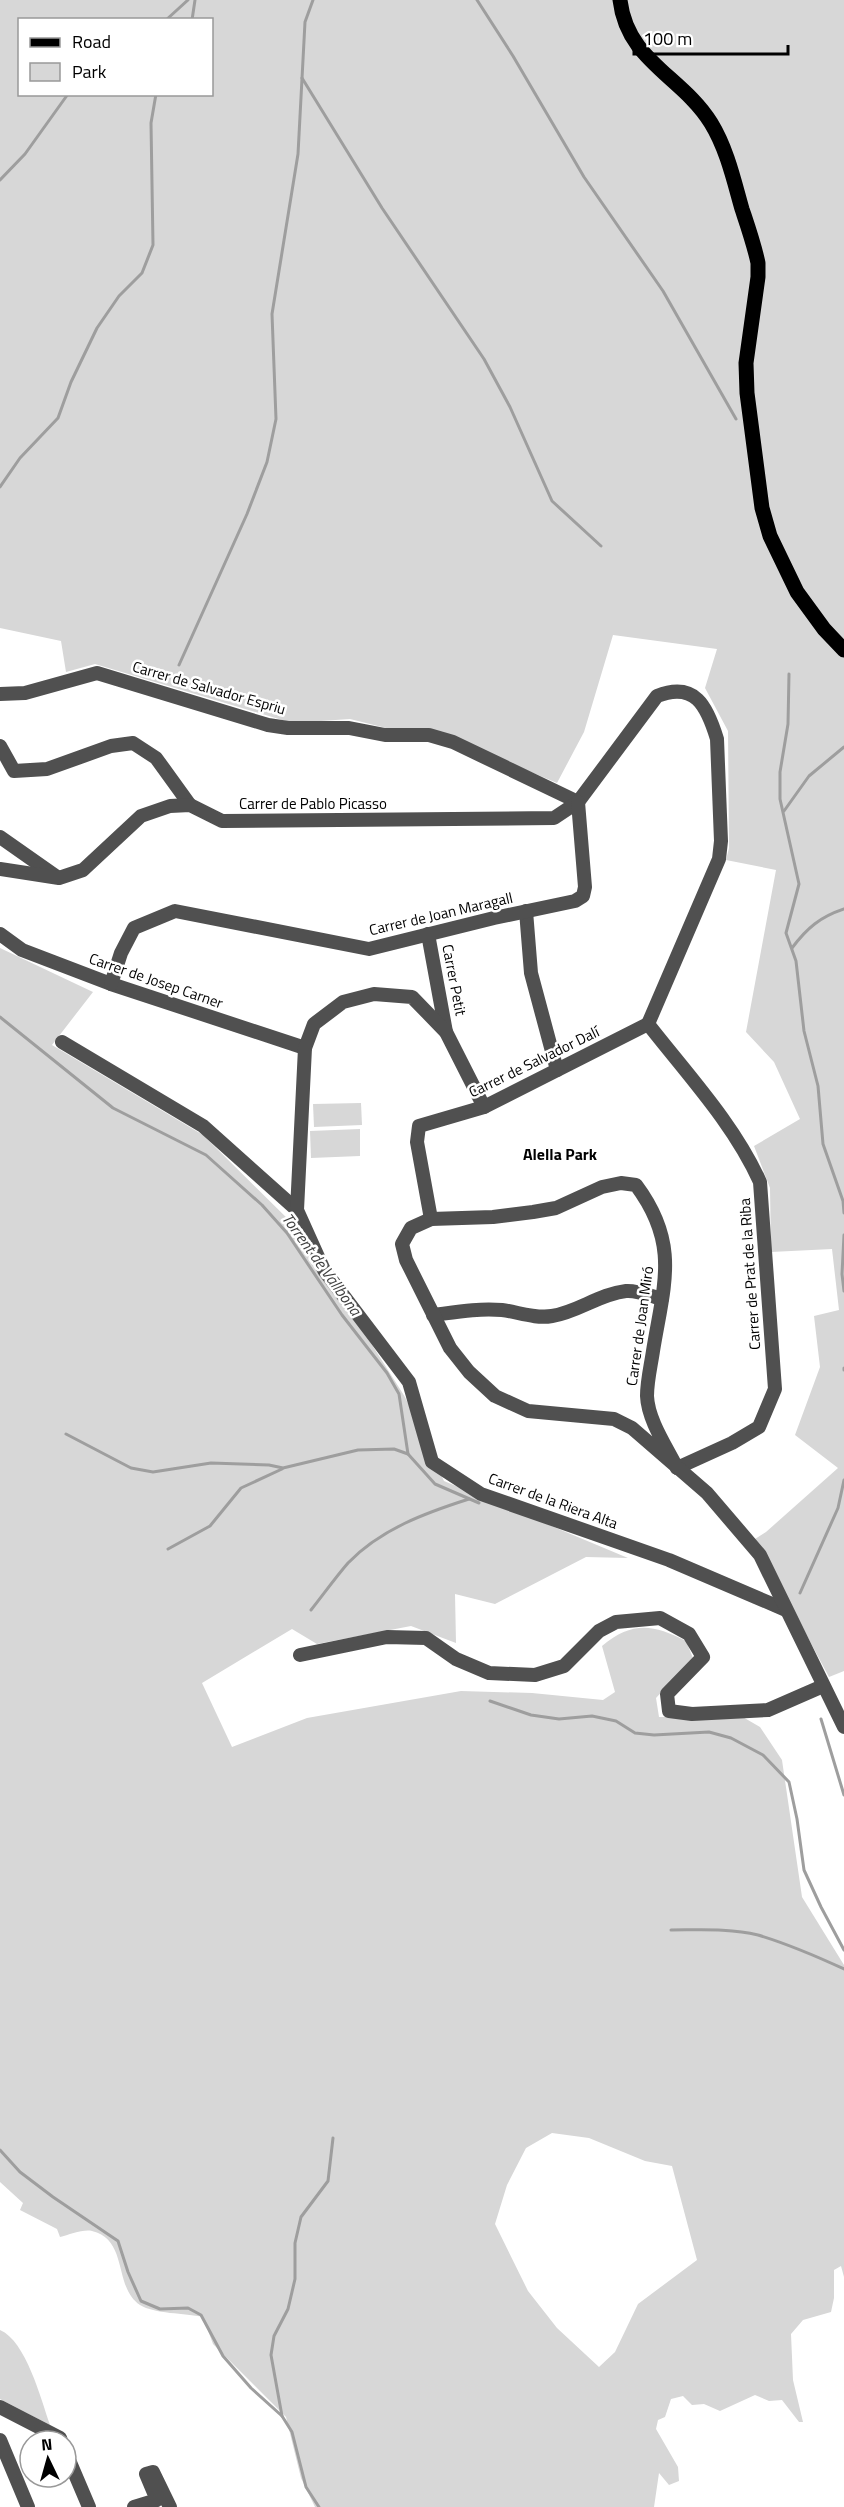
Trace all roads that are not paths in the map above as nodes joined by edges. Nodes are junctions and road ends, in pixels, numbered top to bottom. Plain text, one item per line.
1 (620, 0) edge
2 (844, 650) edge
3 (0, 694) edge
4 (0, 746) edge
5 (578, 802) junction
6 (190, 805) junction
7 (0, 837) edge
8 (0, 869) edge
9 (59, 878) junction
10 (526, 911) junction
11 (0, 934) edge
12 (428, 934) junction
13 (111, 984) junction
14 (648, 1024) junction
15 (446, 1032) junction
16 (62, 1042) dead end
17 (305, 1048) junction
18 (557, 1070) junction
19 (484, 1107) junction
20 (297, 1210) junction
21 (431, 1219) junction
22 (662, 1299) junction
23 (433, 1315) junction
24 (676, 1468) junction
25 (786, 1610) junction
26 (300, 1655) dead end
27 (823, 1686) junction
28 (831, 1700) junction
29 (844, 1712) edge
30 (844, 1727) edge
31 (0, 2407) edge
32 (43, 2429) edge
33 (0, 2440) edge
34 (78, 2481) edge
35 (28, 2507) edge
36 (89, 2507) edge
37 (135, 2507) edge
38 (170, 2507) edge

1 - 2 main road
3 - 5 street, Carrer de Salvador Espriu
4 - 6 street
5 - 6 street, Carrer de Pablo Picasso
5 - 10 street, Carrer de Joan Maragall
5 - 14 street
6 - 9 street
7 - 9 street
8 - 9 street
10 - 12 street, Carrer de Joan Maragall
10 - 18 street
11 - 13 street, Carrer de Josep Carner
12 - 13 street, Carrer de Joan Maragall
12 - 15 street, Carrer Petit
13 - 17 street, Carrer de Josep Carner
14 - 18 street, Carrer de Salvador Dalí
14 - 24 street, Carrer de Prat de la Riba
15 - 17 street
15 - 19 street
16 - 20 street
17 - 20 street, Carrer de la Riera Alta
18 - 19 street, Carrer de Salvador Dalí
19 - 21 street, Carrer de Salvador Dalí
20 - 25 street, Carrer de la Riera Alta
21 - 22 street, Carrer de Joan Miró
21 - 23 street
22 - 23 street
22 - 24 street, Carrer de Joan Miró
23 - 24 street
24 - 25 street
25 - 27 street
26 - 27 street
27 - 28 street
28 - 29 street
28 - 30 street
31 - 32 street
33 - 35 street
34 - 36 street
37 - 38 street

